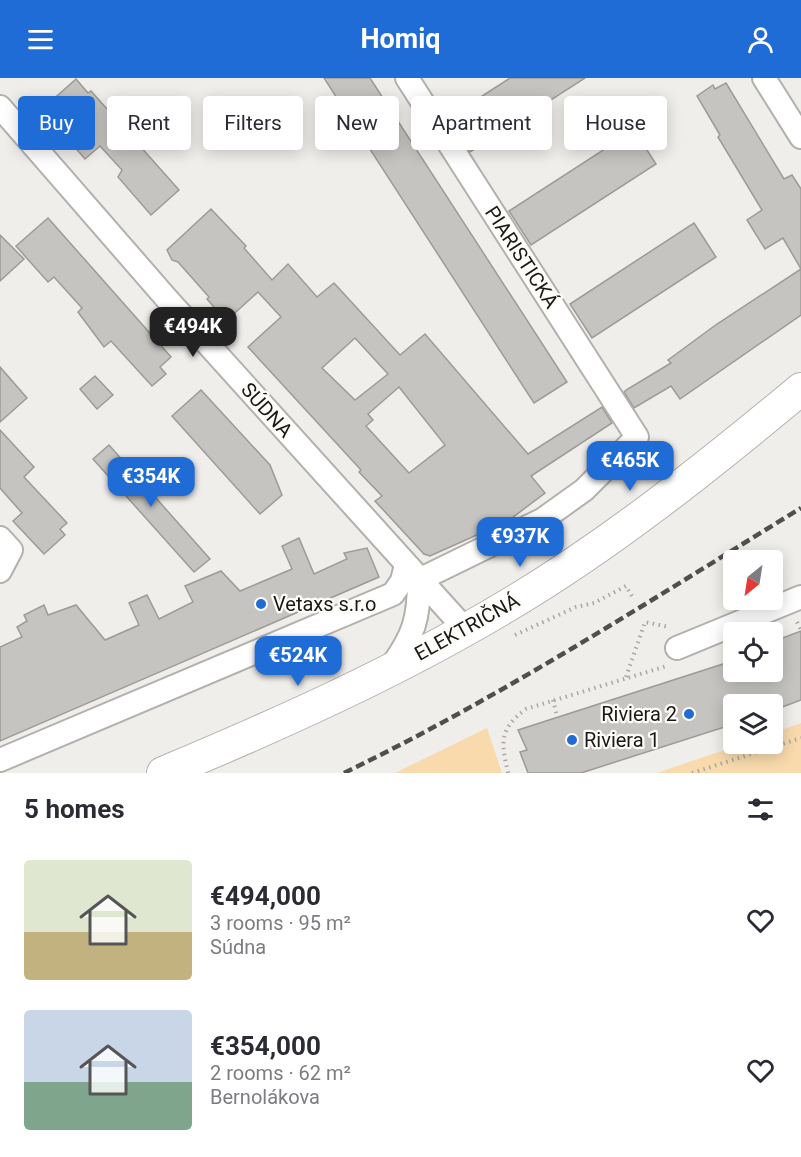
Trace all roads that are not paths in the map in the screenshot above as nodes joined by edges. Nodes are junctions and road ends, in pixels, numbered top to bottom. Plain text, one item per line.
1 (407, 78) edge
2 (764, 78) edge
3 (0, 107) edge
4 (801, 137) edge
5 (801, 389) edge
6 (0, 538) edge
7 (0, 571) edge
8 (413, 572) junction
9 (801, 597) edge
10 (466, 630) junction
11 (673, 637) road end
12 (389, 669) junction
13 (0, 760) edge
14 (163, 773) edge

1 - 8 street, PIARISTICKÁ
2 - 4 street
3 - 8 street, SÚDNA
5 - 10 main road, ELEKTRIČNÁ
6 - 7 street
8 - 10 street, SÚDNA
8 - 12 street
8 - 13 street
9 - 11 street
10 - 12 main road, ELEKTRIČNÁ
12 - 14 main road, ELEKTRIČNÁ

